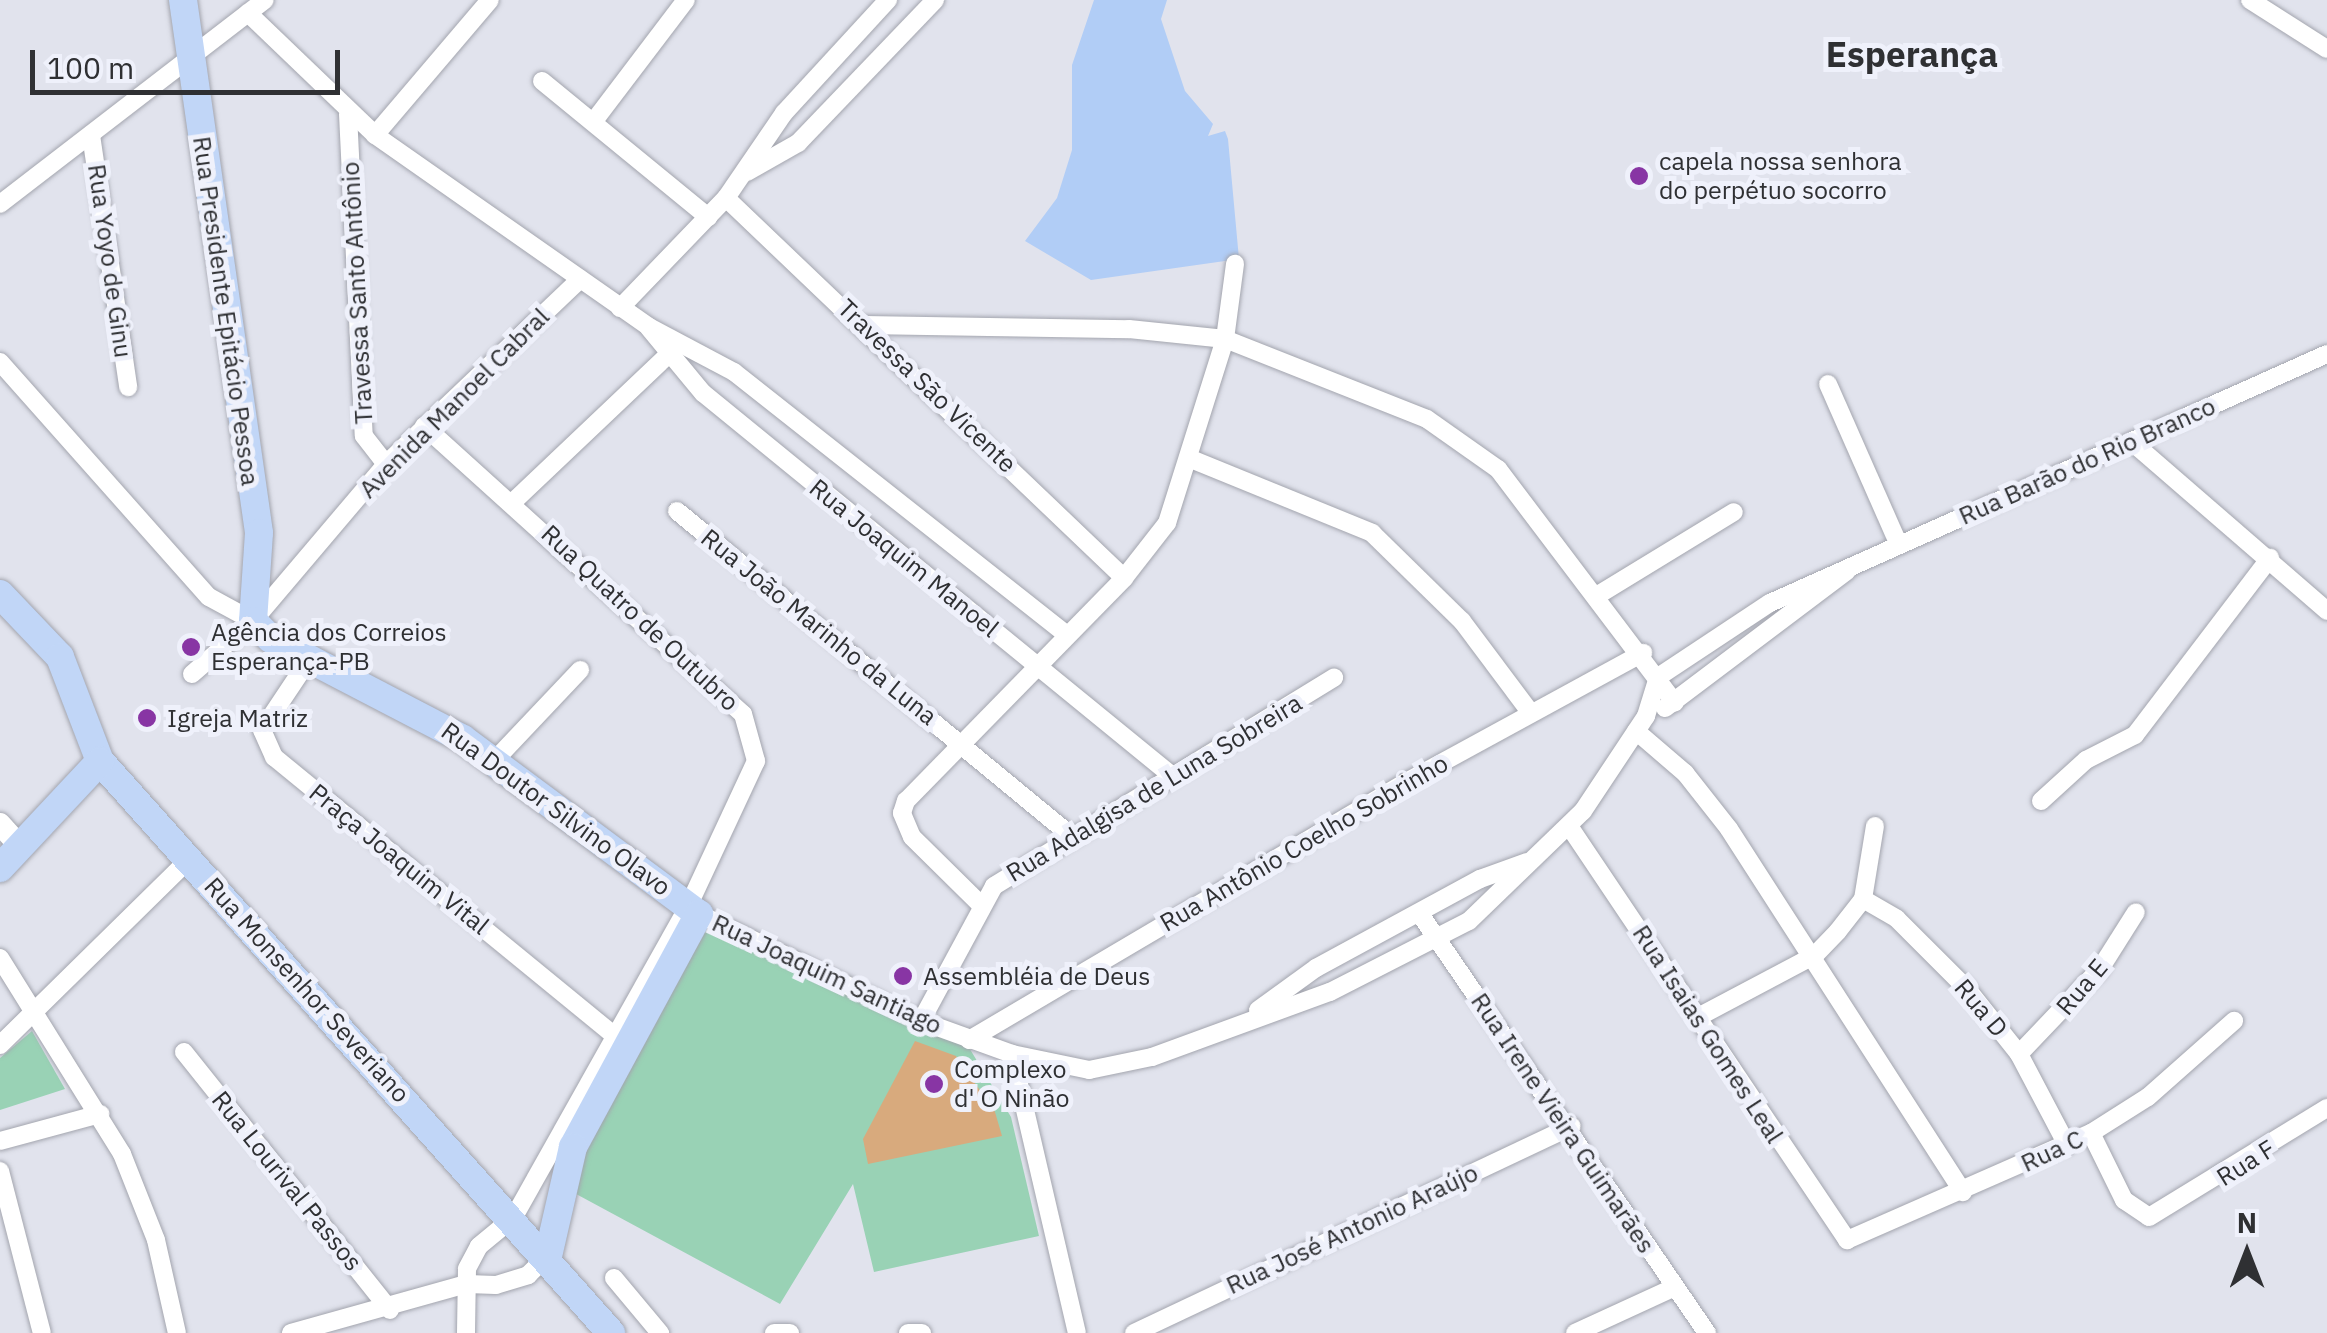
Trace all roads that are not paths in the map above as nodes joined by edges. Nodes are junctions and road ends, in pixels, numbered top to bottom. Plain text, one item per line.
1 (184, 0) edge
2 (265, 0) edge
3 (490, 0) edge
4 (686, 0) edge
5 (888, 0) edge
6 (935, 0) edge
7 (2250, 0) edge
8 (248, 13) junction
9 (2327, 49) edge
10 (190, 58) junction
11 (542, 81) dead end
12 (348, 114) junction
13 (594, 121) junction
14 (91, 135) junction
15 (374, 136) junction
16 (746, 172) junction
17 (726, 198) junction
18 (0, 204) edge
19 (708, 217) junction
20 (1235, 264) dead end
21 (580, 279) junction
22 (620, 308) junction
23 (864, 325) junction
24 (1226, 339) junction
25 (676, 348) junction
26 (2327, 354) edge
27 (0, 362) edge
28 (1828, 384) dead end
29 (128, 387) dead end
30 (424, 426) junction
31 (2132, 442) junction
32 (1192, 459) junction
33 (386, 464) junction
34 (514, 501) junction
35 (678, 511) dead end
36 (1734, 512) dead end
37 (1899, 545) junction
38 (2270, 558) junction
39 (1848, 570) junction
40 (1124, 578) junction
41 (0, 594) edge
42 (1598, 594) junction
43 (2327, 611) edge
44 (253, 622) junction
45 (1066, 635) junction
46 (1642, 654) junction
47 (312, 655) junction
48 (1035, 666) junction
49 (580, 670) dead end
50 (192, 674) dead end
51 (1334, 678) dead end
52 (1658, 678) junction
53 (1675, 703) junction
54 (1530, 712) junction
55 (1641, 724) junction
56 (961, 743) junction
57 (495, 760) junction
58 (100, 762) junction
59 (1172, 775) junction
60 (2041, 801) dead end
61 (0, 824) edge
62 (1569, 826) junction
63 (1874, 826) dead end
64 (1069, 834) junction
65 (21, 847) junction
66 (188, 860) junction
67 (1527, 862) junction
68 (0, 868) edge
69 (1862, 900) junction
70 (978, 903) junction
71 (694, 910) junction
72 (2136, 912) dead end
73 (1420, 914) junction
74 (1438, 943) junction
75 (1815, 954) junction
76 (0, 958) edge
77 (38, 1012) junction
78 (1254, 1013) junction
79 (1700, 1016) junction
80 (921, 1021) junction
81 (2234, 1021) dead end
82 (616, 1037) junction
83 (969, 1040) junction
84 (0, 1045) edge
85 (184, 1052) dead end
86 (1012, 1054) junction
87 (2019, 1054) junction
88 (2327, 1108) edge
89 (100, 1114) junction
90 (1571, 1126) junction
91 (2091, 1133) junction
92 (0, 1142) edge
93 (2067, 1145) junction
94 (0, 1171) edge
95 (1962, 1192) junction
96 (514, 1218) junction
97 (1847, 1240) joint
98 (548, 1256) junction
99 (614, 1278) dead end
100 (467, 1284) junction
101 (1674, 1288) junction
102 (390, 1310) junction
103 (42, 1333) edge
104 (177, 1333) edge
105 (291, 1333) edge
106 (466, 1333) edge
107 (611, 1333) edge
108 (660, 1333) edge
109 (774, 1333) edge
110 (790, 1333) edge
111 (908, 1333) edge
112 (922, 1333) edge
113 (1077, 1333) edge
114 (1134, 1333) edge
115 (1575, 1333) edge
116 (1706, 1333) edge

1 - 10 main road, Rua Presidente Epitácio Pessoa
2 - 8 street
3 - 15 street
4 - 13 street
5 - 16 street
6 - 16 street
7 - 9 street
8 - 10 street
8 - 12 street, Rua Joaquim Manoel
10 - 14 street
10 - 44 main road, Rua Presidente Epitácio Pessoa
11 - 13 street
12 - 15 street, Rua Joaquim Manoel
12 - 33 street, Travessa Santo Antônio
13 - 19 street
14 - 18 street
14 - 29 street, Rua Yoyo de Ginu
15 - 21 street, Rua Joaquim Manoel
16 - 17 street
17 - 19 street
17 - 23 street, Travessa São Vicente
19 - 22 street
20 - 24 street, Rua João Marinho da Luna
21 - 22 street, Rua Joaquim Manoel
21 - 30 street, Avenida Manoel Cabral
22 - 25 street, Rua Joaquim Manoel
23 - 24 street
23 - 40 street, Travessa São Vicente
24 - 32 street, Rua João Marinho da Luna
24 - 42 street
25 - 34 street
25 - 45 street, Rua Joaquim Manoel
25 - 48 street, Rua Joaquim Manoel
26 - 31 street, Rua Barão do Rio Branco
27 - 44 street
28 - 37 street
30 - 33 street, Avenida Manoel Cabral
30 - 34 street, Rua Quatro de Outubro
31 - 37 street, Rua Barão do Rio Branco
31 - 38 street
32 - 40 street, Rua João Marinho da Luna
32 - 54 street
33 - 44 street, Avenida Manoel Cabral
34 - 71 street, Rua Quatro de Outubro
35 - 56 street, Rua João Marinho da Luna
36 - 42 street
37 - 39 street, Rua Barão do Rio Branco
38 - 43 street
38 - 60 street
39 - 52 street, Rua Barão do Rio Branco
39 - 53 street, Rua Barão do Rio Branco
40 - 45 street, Rua João Marinho da Luna
41 - 58 main road
42 - 46 street
44 - 47 main road, Rua Doutor Silvino Olavo
44 - 50 street, Avenida Manoel Cabral
45 - 48 street, Rua João Marinho da Luna
46 - 52 street
46 - 54 street, Rua Antônio Coelho Sobrinho
47 - 57 main road, Rua Doutor Silvino Olavo
47 - 82 street, Praça Joaquim Vital
48 - 56 street, Rua João Marinho da Luna
48 - 59 street, Rua Joaquim Manoel
49 - 57 street
51 - 59 street, Rua Adalgisa de Luna Sobreira
52 - 53 street
52 - 55 street, Rua Joaquim Santiago
53 - 55 street
54 - 83 street, Rua Antônio Coelho Sobrinho
55 - 62 street, Rua Joaquim Santiago
55 - 75 street
56 - 64 street, Rua João Marinho da Luna
56 - 70 street, Rua João Marinho da Luna
57 - 71 main road, Rua Doutor Silvino Olavo
58 - 65 main road
58 - 66 main road, Rua Monsenhor Severiano
59 - 64 street, Rua Adalgisa de Luna Sobreira
61 - 65 street
62 - 67 street, Rua Joaquim Santiago
62 - 79 street, Rua Isaias Gomes Leal
63 - 69 street
64 - 70 street, Rua Adalgisa de Luna Sobreira
65 - 68 main road
66 - 77 street
66 - 96 main road, Rua Monsenhor Severiano
67 - 73 street, Rua Joaquim Santiago
67 - 74 street, Rua Joaquim Santiago
69 - 75 street
69 - 87 street, Rua D
70 - 80 street
71 - 80 street, Rua Joaquim Santiago
71 - 82 street, Rua Quatro de Outubro
71 - 98 main road
72 - 87 street, Rua E
73 - 74 street, Rua Irene Vieira Guimarães
73 - 78 street, Rua Joaquim Santiago
74 - 78 street, Rua Joaquim Santiago
74 - 90 street, Rua Irene Vieira Guimarães
75 - 79 street
75 - 95 street
76 - 77 street
77 - 84 street
77 - 89 street
78 - 86 street, Rua Joaquim Santiago
79 - 97 street, Rua Isaias Gomes Leal
80 - 83 street, Rua Joaquim Santiago
81 - 91 street, Rua C
82 - 96 street, Rua Quatro de Outubro
83 - 86 street, Rua Joaquim Santiago
85 - 102 street, Rua Lourival Passos
86 - 113 street
87 - 93 street, Rua D
88 - 91 street, Rua F
89 - 92 street
89 - 104 street
90 - 101 street, Rua Irene Vieira Guimarães
90 - 114 street, Rua José Antonio Araújo
91 - 93 street, Rua C
93 - 95 street, Rua C
94 - 103 street
95 - 97 street, Rua C
96 - 98 main road, Rua Monsenhor Severiano
96 - 100 street, Rua Quatro de Outubro
98 - 100 street
98 - 107 main road, Rua Monsenhor Severiano
99 - 108 street
100 - 102 street
100 - 106 street
101 - 115 street
101 - 116 street, Rua Irene Vieira Guimarães
102 - 105 street
109 - 110 street
111 - 112 street

